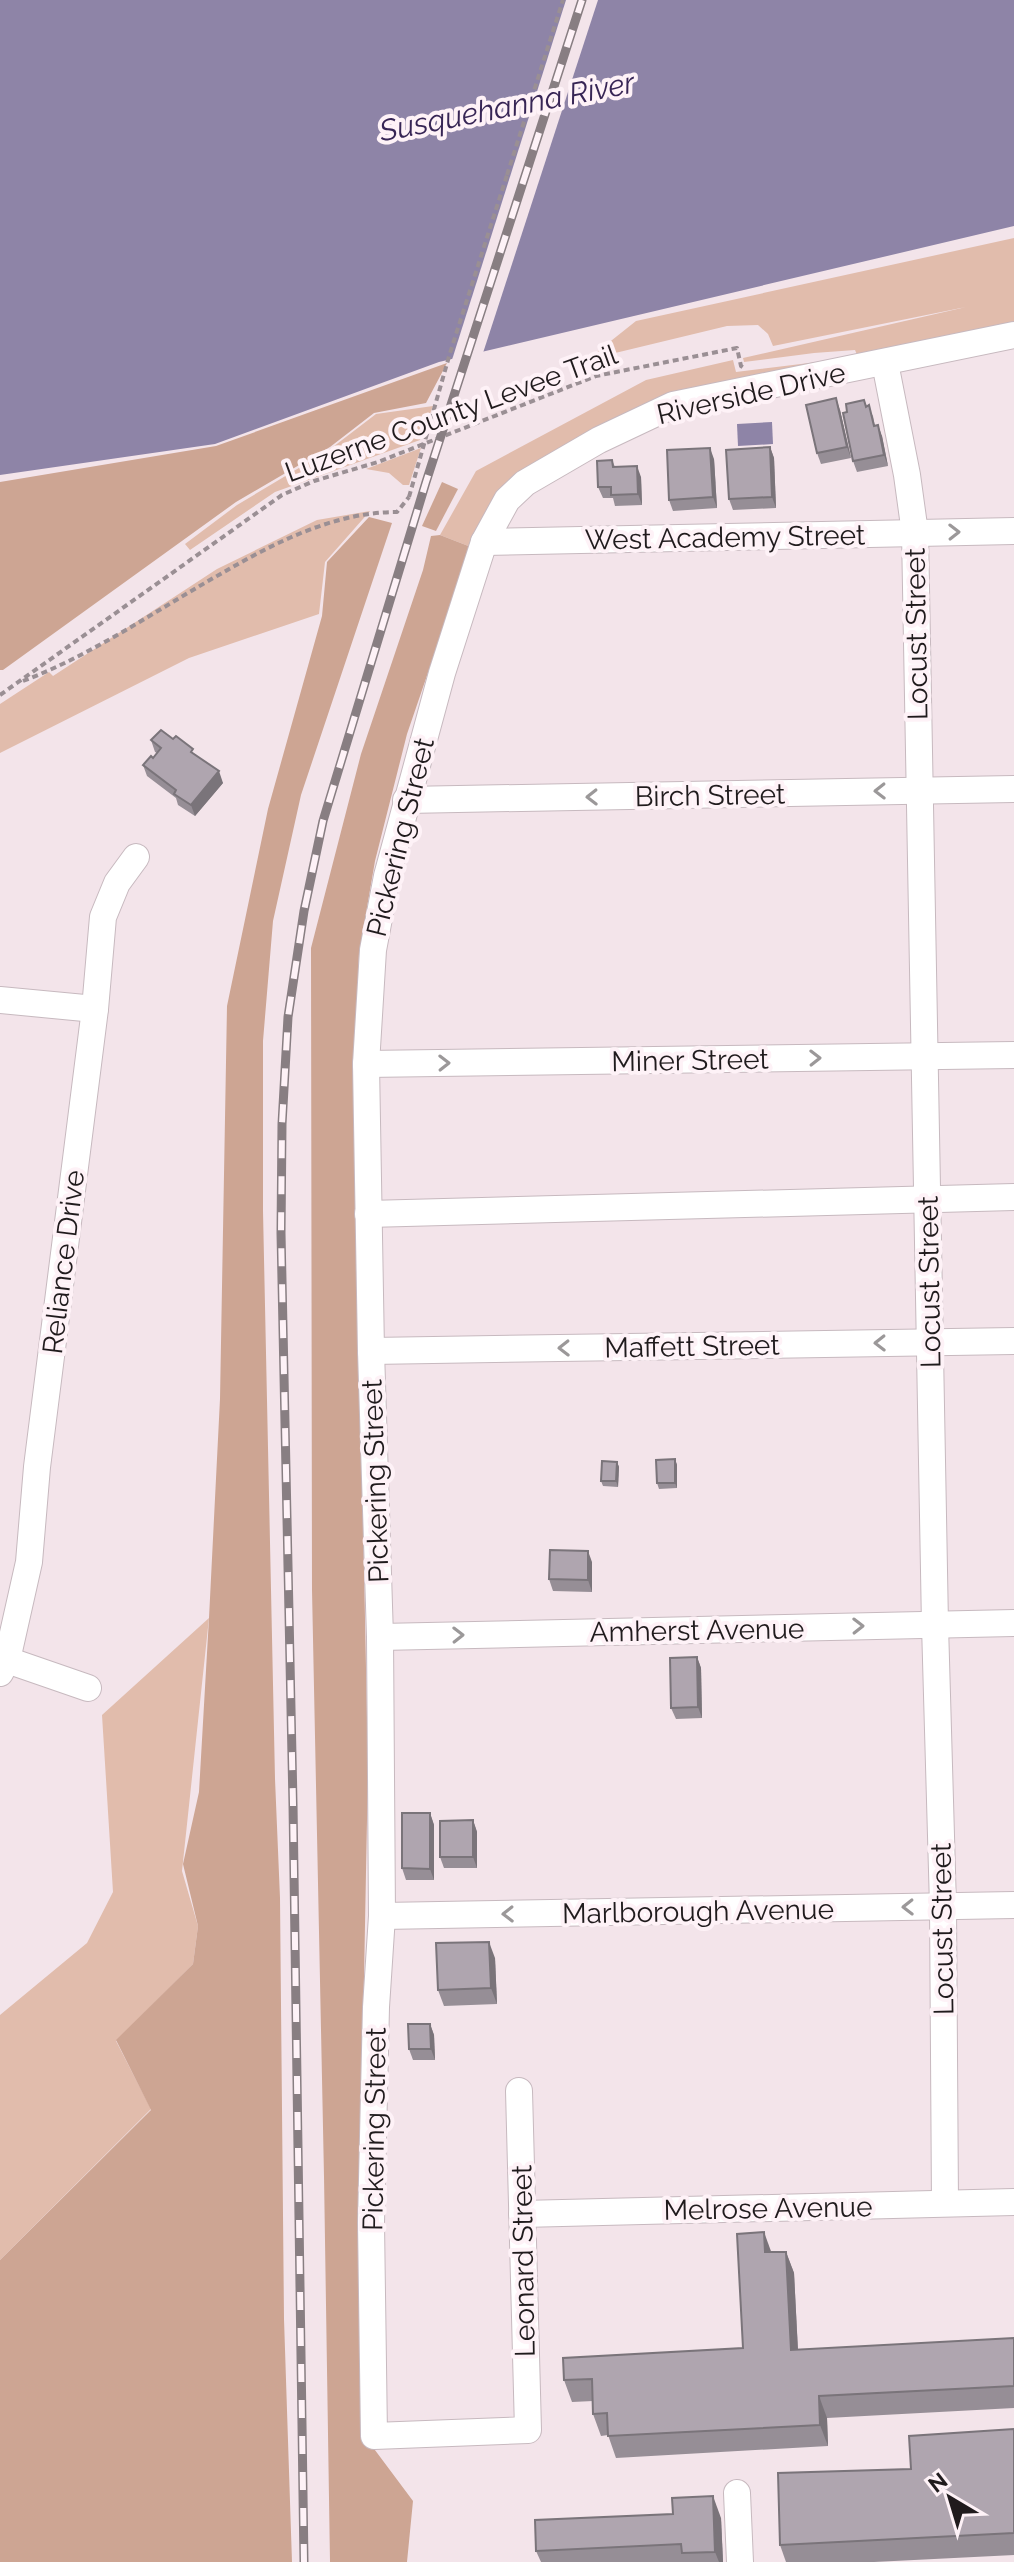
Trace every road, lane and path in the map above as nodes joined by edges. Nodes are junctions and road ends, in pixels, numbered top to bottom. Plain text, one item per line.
1 (563, 0) edge
2 (1014, 335) edge
3 (737, 348) dead end
4 (885, 363) junction
5 (1014, 531) edge
6 (915, 533) junction
7 (484, 542) junction
8 (16, 683) junction
9 (0, 695) edge
10 (1014, 789) edge
11 (919, 791) junction
12 (406, 800) junction
13 (136, 857) dead end
14 (0, 1000) edge
15 (95, 1009) junction
16 (1014, 1055) edge
17 (923, 1057) junction
18 (366, 1064) junction
19 (1014, 1197) edge
20 (926, 1199) junction
21 (368, 1214) junction
22 (1014, 1341) edge
23 (930, 1342) junction
24 (371, 1351) junction
25 (1014, 1623) edge
26 (935, 1625) junction
27 (380, 1637) junction
28 (3, 1666) edge
29 (88, 1688) dead end
30 (1014, 1905) edge
31 (943, 1906) junction
32 (382, 1916) junction
33 (519, 2091) dead end
34 (1014, 2202) edge
35 (945, 2203) junction
36 (522, 2214) junction
37 (528, 2430) joint
38 (737, 2493) dead end
39 (740, 2562) edge

1 - 8 path, bridge
2 - 4 street, Riverside Drive
3 - 8 path, Luzerne County Levee Trail
4 - 6 street, Locust Street
4 - 7 street, Riverside Drive
6 -> 5 street, West Academy Street
6 - 7 street, West Academy Street
6 - 11 street, Locust Street
7 - 12 street, Pickering Street
8 - 9 path, Luzerne County Levee Trail
10 - 11 street, Birch Street
11 -> 12 street, Birch Street
11 - 17 street, Locust Street
12 - 18 street, Pickering Street
13 - 15 street, Reliance Drive
14 - 15 street
15 - 28 street, Reliance Drive
16 - 17 street, Miner Street
18 -> 17 street, Miner Street
17 - 20 street, Locust Street
18 - 21 street, Pickering Street
19 - 20 street
20 - 21 street
20 - 23 street, Locust Street
21 - 24 street, Pickering Street
22 - 23 street, Maffett Street
23 -> 24 street, Maffett Street
23 - 26 street, Locust Street
24 - 27 street, Pickering Street
25 - 26 street, Amherst Avenue
27 -> 26 street, Amherst Avenue
26 - 31 street, Locust Street
27 - 32 street, Pickering Street
28 - 29 street
30 - 31 street, Marlborough Avenue
31 -> 32 street, Marlborough Avenue
31 - 35 street, Locust Street
32 - 37 street, Pickering Street
33 - 36 street, Leonard Street
34 - 35 street, Melrose Avenue
35 - 36 street, Melrose Avenue
36 - 37 street, Leonard Street
38 - 39 street

